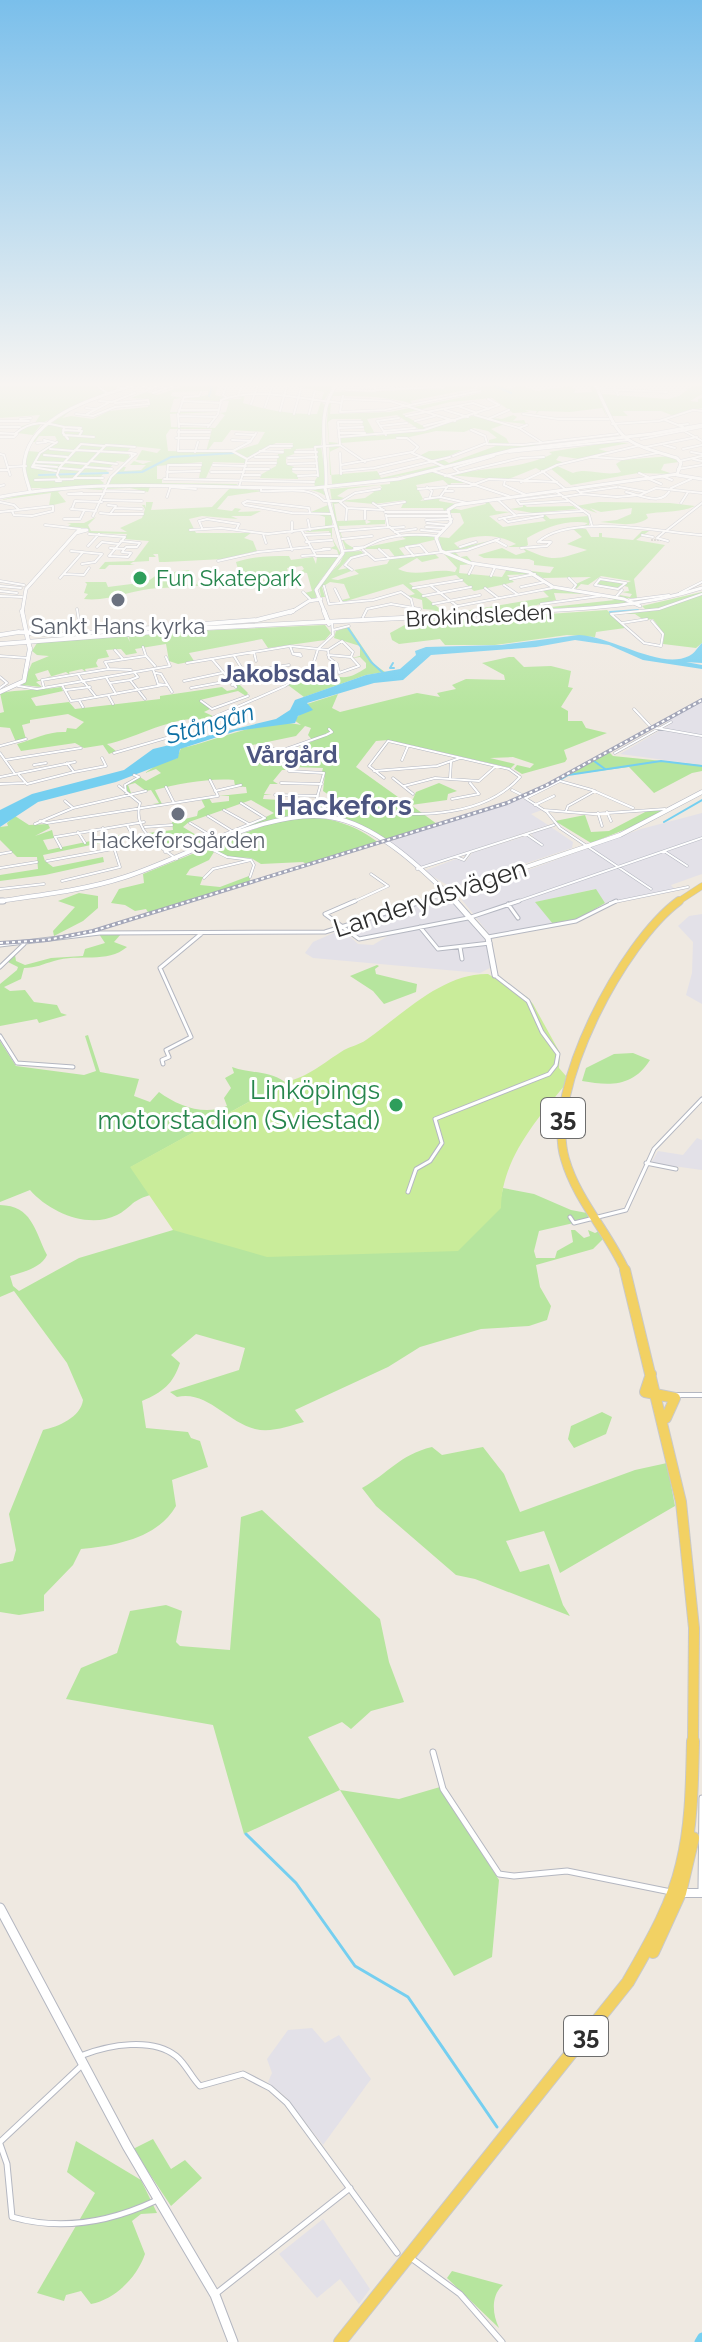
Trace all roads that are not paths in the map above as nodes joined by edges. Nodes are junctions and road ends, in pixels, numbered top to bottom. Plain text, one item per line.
1 (22, 493) edge
2 (104, 493) edge
3 (168, 493) edge
4 (315, 493) edge
5 (329, 493) edge
6 (354, 493) edge
7 (431, 493) edge
8 (443, 493) edge
9 (492, 493) edge
10 (522, 493) edge
11 (538, 493) edge
12 (558, 493) edge
13 (579, 493) edge
14 (583, 493) edge
15 (632, 493) edge
16 (645, 493) edge
17 (668, 493) edge
18 (687, 493) edge
19 (526, 495) junction
20 (593, 495) junction
21 (640, 495) junction
22 (562, 496) junction
23 (167, 497) dead end
24 (430, 497) dead end
25 (440, 497) junction
26 (500, 497) junction
27 (425, 499) dead end
28 (0, 500) edge
29 (592, 500) dead end
30 (103, 501) junction
31 (142, 501) dead end
32 (330, 501) junction
33 (340, 501) junction
34 (568, 501) junction
35 (405, 502) dead end
36 (467, 503) junction
37 (681, 503) dead end
38 (366, 504) dead end
39 (108, 505) dead end
40 (375, 505) junction
41 (701, 505) edge
42 (18, 507) junction
43 (39, 508) junction
44 (115, 508) junction
45 (347, 508) junction
46 (137, 509) junction
47 (142, 509) dead end
48 (365, 509) junction
49 (12, 511) junction
50 (84, 511) junction
51 (96, 511) junction
52 (583, 511) junction
53 (0, 512) edge
54 (44, 513) junction
55 (100, 513) dead end
56 (385, 513) junction
57 (110, 514) junction
58 (137, 514) junction
59 (143, 514) dead end
60 (310, 514) junction
61 (333, 514) junction
62 (515, 515) junction
63 (93, 516) dead end
64 (450, 516) junction
65 (543, 516) junction
66 (503, 518) junction
67 (64, 519) dead end
68 (365, 519) dead end
69 (427, 519) junction
70 (499, 519) dead end
71 (308, 520) dead end
72 (346, 520) dead end
73 (324, 521) dead end
74 (292, 522) dead end
75 (45, 525) dead end
76 (276, 525) dead end
77 (260, 526) dead end
78 (324, 526) junction
79 (335, 526) junction
80 (592, 526) junction
81 (404, 527) dead end
82 (390, 528) junction
83 (203, 529) junction
84 (368, 529) junction
85 (416, 529) dead end
86 (190, 530) dead end
87 (236, 530) junction
88 (310, 530) junction
89 (421, 530) dead end
90 (443, 530) junction
91 (78, 531) joint
92 (340, 531) dead end
93 (665, 531) junction
94 (292, 532) junction
95 (395, 532) junction
96 (277, 533) junction
97 (303, 533) junction
98 (89, 534) dead end
99 (99, 534) junction
100 (262, 534) junction
101 (330, 534) dead end
102 (642, 535) dead end
103 (702, 535) edge
104 (117, 536) junction
105 (372, 536) junction
106 (401, 536) junction
107 (288, 538) dead end
108 (656, 538) junction
109 (281, 539) dead end
110 (342, 539) dead end
111 (332, 540) dead end
112 (668, 541) dead end
113 (306, 542) junction
114 (379, 542) junction
115 (111, 543) junction
116 (120, 543) junction
117 (266, 543) dead end
118 (274, 543) dead end
119 (474, 544) junction
120 (88, 546) dead end
121 (506, 546) dead end
122 (97, 547) dead end
123 (259, 547) dead end
124 (460, 547) dead end
125 (110, 548) dead end
126 (331, 548) dead end
127 (354, 548) dead end
128 (364, 548) junction
129 (521, 548) dead end
130 (115, 549) junction
131 (124, 549) junction
132 (311, 549) junction
133 (384, 549) dead end
134 (292, 550) junction
135 (487, 550) dead end
136 (71, 551) dead end
137 (343, 551) junction
138 (83, 552) junction
139 (260, 552) junction
140 (276, 552) junction
141 (443, 553) junction
142 (366, 554) junction
143 (428, 554) junction
144 (302, 556) dead end
145 (316, 556) junction
146 (338, 556) dead end
147 (414, 556) junction
148 (389, 558) junction
149 (218, 561) dead end
150 (474, 564) junction
151 (495, 567) junction
152 (352, 570) dead end
153 (64, 574) junction
154 (469, 574) dead end
155 (535, 574) junction
156 (491, 576) dead end
157 (60, 578) dead end
158 (569, 578) dead end
159 (510, 579) dead end
160 (462, 580) dead end
161 (0, 581) edge
162 (12, 582) junction
163 (702, 582) edge
164 (430, 585) junction
165 (504, 585) dead end
166 (551, 585) junction
167 (595, 585) junction
168 (0, 586) edge
169 (8, 587) junction
170 (471, 587) dead end
171 (521, 587) dead end
172 (413, 588) dead end
173 (485, 588) dead end
174 (572, 588) junction
175 (335, 589) dead end
176 (621, 590) junction
177 (702, 591) edge
178 (303, 592) dead end
179 (531, 592) junction
180 (1, 593) edge
181 (17, 593) dead end
182 (440, 593) junction
183 (517, 594) junction
184 (590, 594) junction
185 (480, 595) dead end
186 (423, 596) dead end
187 (22, 597) junction
188 (387, 597) junction
189 (505, 597) junction
190 (538, 597) dead end
191 (604, 597) dead end
192 (616, 597) junction
193 (498, 598) junction
194 (320, 599) junction
195 (310, 600) junction
196 (373, 600) junction
197 (365, 601) junction
198 (450, 601) junction
199 (512, 602) dead end
200 (342, 603) junction
201 (395, 604) junction
202 (433, 604) dead end
203 (541, 604) dead end
204 (379, 605) junction
205 (636, 605) junction
206 (373, 606) junction
207 (413, 607) junction
208 (77, 609) dead end
209 (420, 609) dead end
210 (363, 617) dead end
211 (647, 619) dead end
212 (652, 621) dead end
213 (330, 623) junction
214 (622, 623) junction
215 (348, 624) junction
216 (79, 633) junction
217 (111, 633) junction
218 (0, 635) edge
219 (28, 638) junction
220 (0, 645) edge
221 (290, 646) junction
222 (318, 649) junction
223 (115, 650) dead end
224 (254, 652) junction
225 (328, 652) junction
226 (293, 654) dead end
227 (0, 656) edge
228 (234, 656) junction
229 (166, 657) dead end
230 (351, 657) junction
231 (30, 658) junction
232 (124, 659) junction
233 (212, 659) junction
234 (256, 661) dead end
235 (187, 663) dead end
236 (289, 665) dead end
237 (155, 668) junction
238 (109, 669) junction
239 (133, 671) junction
240 (42, 673) dead end
241 (156, 673) junction
242 (222, 673) junction
243 (78, 674) junction
244 (0, 677) edge
245 (106, 677) junction
246 (284, 678) dead end
247 (46, 679) junction
248 (259, 679) dead end
249 (130, 680) junction
250 (184, 681) dead end
251 (229, 681) junction
252 (294, 681) junction
253 (84, 682) junction
254 (110, 683) junction
255 (62, 685) junction
256 (165, 685) junction
257 (18, 686) junction
258 (90, 687) junction
259 (44, 688) junction
260 (191, 688) dead end
261 (0, 690) edge
262 (138, 690) junction
263 (65, 691) junction
264 (172, 692) dead end
265 (116, 694) junction
266 (108, 695) junction
267 (96, 697) junction
268 (145, 699) dead end
269 (79, 700) junction
270 (254, 700) junction
271 (201, 701) dead end
272 (113, 704) dead end
273 (83, 707) dead end
274 (634, 709) dead end
275 (228, 712) junction
276 (216, 717) junction
277 (239, 717) dead end
278 (227, 722) dead end
279 (671, 722) dead end
280 (329, 729) dead end
281 (658, 730) junction
282 (149, 735) dead end
283 (702, 736) edge
284 (26, 739) dead end
285 (130, 741) dead end
286 (158, 741) junction
287 (0, 746) edge
288 (139, 746) junction
289 (408, 746) junction
290 (81, 748) dead end
291 (260, 748) dead end
292 (286, 750) junction
293 (0, 753) edge
294 (114, 753) dead end
295 (615, 753) dead end
296 (102, 758) dead end
297 (460, 758) junction
298 (5, 760) junction
299 (287, 761) junction
300 (75, 762) dead end
301 (260, 762) dead end
302 (451, 762) junction
303 (67, 763) junction
304 (34, 765) dead end
305 (496, 766) junction
306 (45, 768) junction
307 (399, 768) junction
308 (374, 771) junction
309 (74, 772) junction
310 (16, 774) junction
311 (134, 775) dead end
312 (0, 777) edge
313 (384, 778) dead end
314 (393, 778) dead end
315 (450, 779) junction
316 (210, 780) dead end
317 (25, 783) junction
318 (281, 783) dead end
319 (470, 783) junction
320 (0, 784) edge
321 (322, 784) junction
322 (241, 785) dead end
323 (119, 786) dead end
324 (404, 786) junction
325 (166, 787) dead end
326 (512, 790) junction
327 (146, 791) dead end
328 (215, 791) junction
329 (596, 791) junction
330 (702, 792) edge
331 (96, 793) dead end
332 (126, 794) junction
333 (413, 794) dead end
334 (275, 795) dead end
335 (318, 796) junction
336 (554, 796) dead end
337 (524, 797) junction
338 (452, 799) dead end
339 (103, 800) junction
340 (65, 801) dead end
341 (174, 803) junction
342 (241, 803) dead end
343 (535, 805) junction
344 (73, 808) junction
345 (312, 808) junction
346 (138, 809) junction
347 (665, 809) dead end
348 (224, 810) dead end
349 (544, 810) junction
350 (637, 810) junction
351 (566, 811) junction
352 (607, 812) junction
353 (598, 813) junction
354 (312, 815) junction
355 (208, 816) dead end
356 (40, 821) junction
357 (611, 821) dead end
358 (144, 822) junction
359 (190, 823) dead end
360 (35, 824) dead end
361 (249, 824) junction
362 (127, 825) junction
363 (172, 825) dead end
364 (556, 825) junction
365 (602, 826) dead end
366 (145, 827) junction
367 (103, 828) junction
368 (241, 828) junction
369 (232, 831) junction
370 (247, 831) junction
371 (78, 832) junction
372 (526, 834) junction
373 (133, 836) dead end
374 (107, 838) dead end
375 (702, 838) edge
376 (195, 840) dead end
377 (151, 842) junction
378 (85, 843) dead end
379 (542, 845) dead end
380 (207, 847) junction
381 (588, 847) junction
382 (61, 848) dead end
383 (114, 848) junction
384 (663, 851) junction
385 (11, 852) dead end
386 (165, 852) junction
387 (0, 854) edge
388 (177, 859) junction
389 (251, 860) junction
390 (47, 861) dead end
391 (37, 862) dead end
392 (687, 866) dead end
393 (618, 867) junction
394 (0, 868) edge
395 (417, 869) junction
396 (371, 874) dead end
397 (250, 877) dead end
398 (204, 878) dead end
399 (62, 881) dead end
400 (44, 884) dead end
401 (688, 887) dead end
402 (702, 887) edge
403 (0, 889) edge
404 (651, 889) dead end
405 (450, 893) junction
406 (0, 901) edge
407 (508, 904) junction
408 (472, 916) junction
409 (518, 918) dead end
410 (342, 927) junction
411 (420, 927) junction
412 (202, 933) junction
413 (489, 940) junction
414 (24, 944) junction
415 (0, 945) edge
416 (460, 947) junction
417 (462, 959) dead end
418 (0, 967) edge
419 (495, 975) joint
420 (0, 1036) edge
421 (163, 1064) dead end
422 (73, 1067) dead end
423 (702, 1099) edge
424 (646, 1163) junction
425 (676, 1169) dead end
426 (408, 1192) dead end
427 (570, 1217) dead end
428 (598, 1218) junction
429 (654, 1394) junction
430 (702, 1395) edge
431 (672, 1396) junction
432 (666, 1418) junction
433 (433, 1752) dead end
434 (702, 1798) edge
435 (677, 1893) junction
436 (701, 1893) edge
437 (0, 1908) edge
438 (81, 2061) junction
439 (0, 2143) edge
440 (350, 2188) junction
441 (158, 2200) junction
442 (397, 2253) dead end
443 (411, 2258) junction
444 (215, 2295) junction
445 (233, 2342) edge
446 (342, 2342) edge
447 (502, 2342) edge

1 - 28 main road
2 - 30 street
3 - 23 street
4 - 32 street
5 - 32 main road
6 - 33 street
7 - 24 street
8 - 25 street
9 - 26 street
10 - 19 street
11 - 19 street
12 - 22 street
13 - 22 street
14 - 20 street
15 - 21 street
16 - 21 street
17 - 21 street
18 - 37 street
19 - 26 street
20 - 21 street
20 - 29 street
22 - 34 street
22 - 34 street
25 - 27 street
25 - 36 street
26 - 36 street
26 - 62 street
28 - 42 street
30 - 31 street
30 - 50 street
30 - 51 street
32 - 33 street
32 - 61 main road
33 - 45 street
34 - 52 street
35 - 40 street
36 - 64 street
38 - 40 street
39 - 44 street
40 - 56 street
41 - 93 street
42 - 43 street
42 - 49 street
43 - 54 street
43 - 54 street
44 - 46 street
44 - 57 street
45 - 48 street
45 - 72 street
46 - 47 street
46 - 58 street
48 - 56 street
48 - 68 street
49 - 53 street
49 - 54 street
50 - 51 street
50 - 67 street
51 - 63 street
52 - 65 street
52 - 80 street
55 - 57 street
56 - 69 street
56 - 82 street
57 - 58 street
58 - 59 street
60 - 60 street
60 - 61 street
61 - 79 main road
62 - 65 street
62 - 66 street
64 - 69 street
64 - 69 street
64 - 90 street
65 - 66 street
66 - 70 street
69 - 90 street
71 - 88 street
73 - 78 street
74 - 94 street
75 - 91 street
76 - 96 street
77 - 100 street
78 - 79 street
78 - 88 street
79 - 137 main road
80 - 93 street
80 - 129 street
81 - 82 street
82 - 84 street
82 - 95 street
83 - 86 street
83 - 87 street
83 - 87 street
84 - 92 street
84 - 105 street
85 - 95 street
87 - 100 street
88 - 97 street
89 - 90 street
90 - 106 street
90 - 141 street
91 - 187 street
93 - 103 street
93 - 108 street
94 - 96 street
94 - 97 street
95 - 106 street
96 - 100 street
96 - 109 street
97 - 101 street
97 - 113 street
98 - 99 street
99 - 104 street
99 - 120 street
100 - 117 street
102 - 108 street
104 - 115 street
104 - 116 street
105 - 110 street
105 - 114 street
106 - 114 street
107 - 134 street
108 - 112 street
111 - 113 street
113 - 132 street
114 - 128 street
115 - 116 street
115 - 122 street
116 - 130 street
116 - 131 street
118 - 140 street
119 - 121 street
119 - 124 street
119 - 135 street
119 - 141 street
123 - 139 street
125 - 130 street
126 - 132 street
127 - 128 street
128 - 137 street
128 - 142 street
130 - 131 street
130 - 131 street
132 - 134 street
132 - 145 street
133 - 148 street
134 - 140 street
136 - 138 street
137 - 194 main road
138 - 153 street
138 - 153 street
139 - 140 street
139 - 149 street
141 - 143 street
141 - 150 street
142 - 148 street
142 - 152 street
143 - 147 street
143 - 147 street
144 - 145 street
145 - 146 street
147 - 148 street
150 - 151 street
150 - 154 street
151 - 155 street
151 - 156 street
153 - 157 street
155 - 159 street
155 - 166 street
158 - 174 street
160 - 164 street
161 - 162 street
162 - 169 street
162 - 169 street
163 - 205 street
164 - 172 street
164 - 182 street
165 - 183 street
166 - 171 street
166 - 174 street
166 - 179 street
167 - 176 street
167 - 176 street
167 - 184 street
168 - 169 street
169 - 180 street
170 - 182 street
173 - 193 street
174 - 184 street
175 - 200 street
176 - 192 street
177 - 205 main road, Brokindsleden
178 - 195 street
179 - 183 street
179 - 190 street
180 - 181 street
180 - 187 street
182 - 186 street
182 - 198 street
183 - 189 street
184 - 191 street
184 - 192 street
184 - 203 street
185 - 198 street
187 - 219 street
188 - 196 street
188 - 201 street
188 - 207 street
189 - 193 street
189 - 199 street
192 - 205 street
193 - 198 street
194 - 195 street
194 - 200 street
194 - 213 main road
195 - 217 street
196 - 197 street
196 - 204 street
197 - 200 street
197 - 206 street
198 - 202 street
201 - 204 street
201 - 207 street
204 - 206 street
205 - 213 main road, Brokindsleden
205 - 214 street
205 - 215 main road, Brokindsleden
206 - 210 street
207 - 209 street
208 - 216 street
211 - 214 street
212 - 214 street
213 - 215 main road, Brokindsleden
213 - 215 street
213 - 217 main road, Brokindsleden
213 - 222 street
216 - 217 street
216 - 219 street
217 - 219 main road, Brokindsleden
217 - 219 main road, Brokindsleden
218 - 219 street
219 - 220 main road, Brokindsleden
219 - 220 main road, Brokindsleden
219 - 231 street
221 - 222 street
221 - 224 street
221 - 226 street
222 - 225 street
222 - 252 street
223 - 232 street
224 - 228 street
224 - 234 street
225 - 230 street
225 - 230 street
225 - 230 street
227 - 231 street
228 - 233 street
228 - 236 street
229 - 237 street
231 - 257 street
232 - 237 street
232 - 238 street
232 - 239 street
233 - 235 street
233 - 242 street
237 - 239 street
237 - 241 street
238 - 239 street
238 - 243 street
239 - 245 street
239 - 249 street
240 - 247 street
241 - 256 street
241 - 256 street
242 - 250 street
242 - 251 street
243 - 247 street
243 - 253 street
244 - 261 street
245 - 253 street
245 - 254 street
246 - 252 street
247 - 259 street
248 - 251 street
249 - 254 street
249 - 262 street
251 - 260 street
252 - 270 street
253 - 255 street
253 - 258 street
254 - 265 street
255 - 259 street
255 - 263 street
256 - 262 street
256 - 264 street
257 - 259 street
257 - 261 street
258 - 263 street
258 - 267 street
262 - 265 street
262 - 268 street
263 - 269 street
265 - 266 street
266 - 267 street
266 - 272 street
267 - 269 street
269 - 273 street
270 - 271 street
270 - 275 street
274 - 281 street
275 - 276 street
275 - 277 street
276 - 278 street
276 - 286 street
279 - 281 street
280 - 292 street
281 - 283 street
281 - 295 street
282 - 286 street
284 - 287 street
285 - 288 street
286 - 288 street
288 - 294 street
289 - 297 street
289 - 307 street
289 - 308 street
290 - 298 street
291 - 292 street
292 - 299 street
293 - 298 street
296 - 309 street
297 - 302 street
297 - 305 street
298 - 310 street
299 - 301 street
299 - 321 street
300 - 303 street
302 - 307 street
302 - 315 street
303 - 306 street
303 - 309 street
304 - 306 street
305 - 319 street
305 - 326 street
306 - 310 street
307 - 308 street
308 - 313 street
309 - 317 street
310 - 312 street
310 - 317 street
311 - 332 street
314 - 324 street
315 - 319 street
315 - 324 street
316 - 328 street
317 - 320 street
318 - 321 street
319 - 338 street
321 - 335 street
322 - 328 street
323 - 332 street
324 - 333 street
325 - 341 street
326 - 337 street
326 - 345 street
327 - 332 street
328 - 341 street
329 - 337 street
329 - 350 street
329 - 351 street
330 - 381 street, Landerydsvägen
331 - 339 street
332 - 339 street
332 - 346 street
334 - 335 street
335 - 345 street
336 - 343 street
337 - 343 street
339 - 344 street
340 - 344 street
341 - 346 street
342 - 361 street
343 - 349 street
344 - 356 street
345 - 354 street
346 - 356 street
346 - 358 street
347 - 350 street
348 - 361 street
349 - 351 street
349 - 364 street
350 - 352 street
351 - 353 street
352 - 353 street
352 - 357 street
353 - 365 street
354 - 370 street
354 - 395 street
355 - 369 street
356 - 360 street
358 - 362 street
358 - 366 street
359 - 369 street
361 - 368 street
362 - 367 street
362 - 373 street
363 - 366 street
364 - 372 street
364 - 381 street
366 - 377 street
367 - 371 street
367 - 374 street
368 - 369 street
368 - 370 street
370 - 380 street
371 - 378 street
371 - 382 street
372 - 379 street
372 - 395 street
375 - 384 street
376 - 386 street
377 - 383 street
377 - 386 street
380 - 388 street
380 - 389 street
381 - 393 street
381 - 405 street, Landerydsvägen
383 - 390 street
383 - 399 street
384 - 392 street
384 - 393 street
385 - 387 street
386 - 388 street
388 - 406 street
389 - 397 street
389 - 398 street
391 - 394 street
393 - 404 street
393 - 407 street
395 - 405 street
396 - 410 street
400 - 403 street
401 - 413 street
402 - 428 main road, 35
405 - 408 street
405 - 410 street, Landerydsvägen
407 - 408 street
407 - 409 street
408 - 411 street
408 - 413 street
410 - 411 street
410 - 412 street, Landerydsvägen
411 - 416 street
412 - 414 street, Landerydsvägen
412 - 421 street
413 - 416 street
413 - 419 street
414 - 415 street, Landerydsvägen
414 - 418 street
416 - 417 street
419 - 426 street
420 - 422 street
423 - 424 street
424 - 425 street
424 - 428 street
427 - 428 street
428 - 429 main road, 35
428 - 429 main road, 35
429 - 431 main road
429 - 432 main road, 35
429 - 435 main road, 35
430 - 431 street
431 - 432 main road
432 - 435 main road, 35
433 - 435 street
434 - 436 street
435 - 436 street
435 - 443 main road, 35
435 - 446 main road, 35
437 - 438 main road
438 - 439 street
438 - 440 street
438 - 441 main road
439 - 441 street
440 - 442 street
440 - 444 street
441 - 444 main road
443 - 446 main road, 35
443 - 447 street
444 - 445 main road

